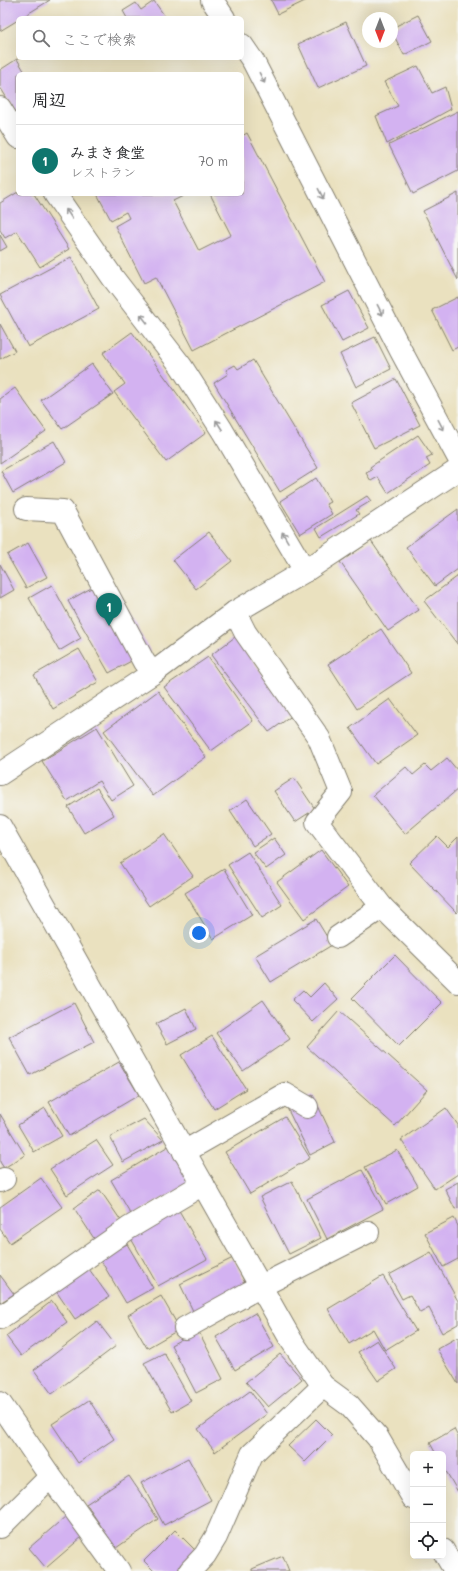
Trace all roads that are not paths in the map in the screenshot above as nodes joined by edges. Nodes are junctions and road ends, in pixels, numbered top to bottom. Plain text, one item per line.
1 (212, 0) edge
2 (223, 16) edge
3 (244, 48) edge
4 (0, 108) edge
5 (16, 134) edge
6 (56, 196) edge
7 (457, 471) edge
8 (26, 509) dead end
9 (305, 571) junction
10 (235, 612) junction
11 (153, 673) junction
12 (0, 774) edge
13 (0, 826) edge
14 (382, 908) junction
15 (338, 937) dead end
16 (458, 982) edge
17 (307, 1107) dead end
18 (184, 1152) junction
19 (202, 1184) junction
20 (368, 1232) dead end
21 (260, 1286) junction
22 (0, 1318) edge
23 (185, 1328) dead end
24 (323, 1386) junction
25 (0, 1403) edge
26 (50, 1477) junction
27 (410, 1493) edge
28 (0, 1527) edge
29 (446, 1555) edge
30 (119, 1571) edge
31 (190, 1571) edge
32 (455, 1571) edge

1 - 2 street
3 -> 7 street
4 - 5 street
9 -> 6 street
7 - 9 street
8 - 11 street
9 - 10 street
10 - 11 street
10 - 14 street
11 - 12 street
13 - 18 street
14 - 15 street
14 - 16 street
17 - 18 street
18 - 19 street
19 - 21 street
19 - 22 street
20 - 21 street
21 - 23 street
21 - 24 street
24 - 27 street
24 - 31 street
25 - 26 street
26 - 28 street
26 - 30 street
29 - 32 street

